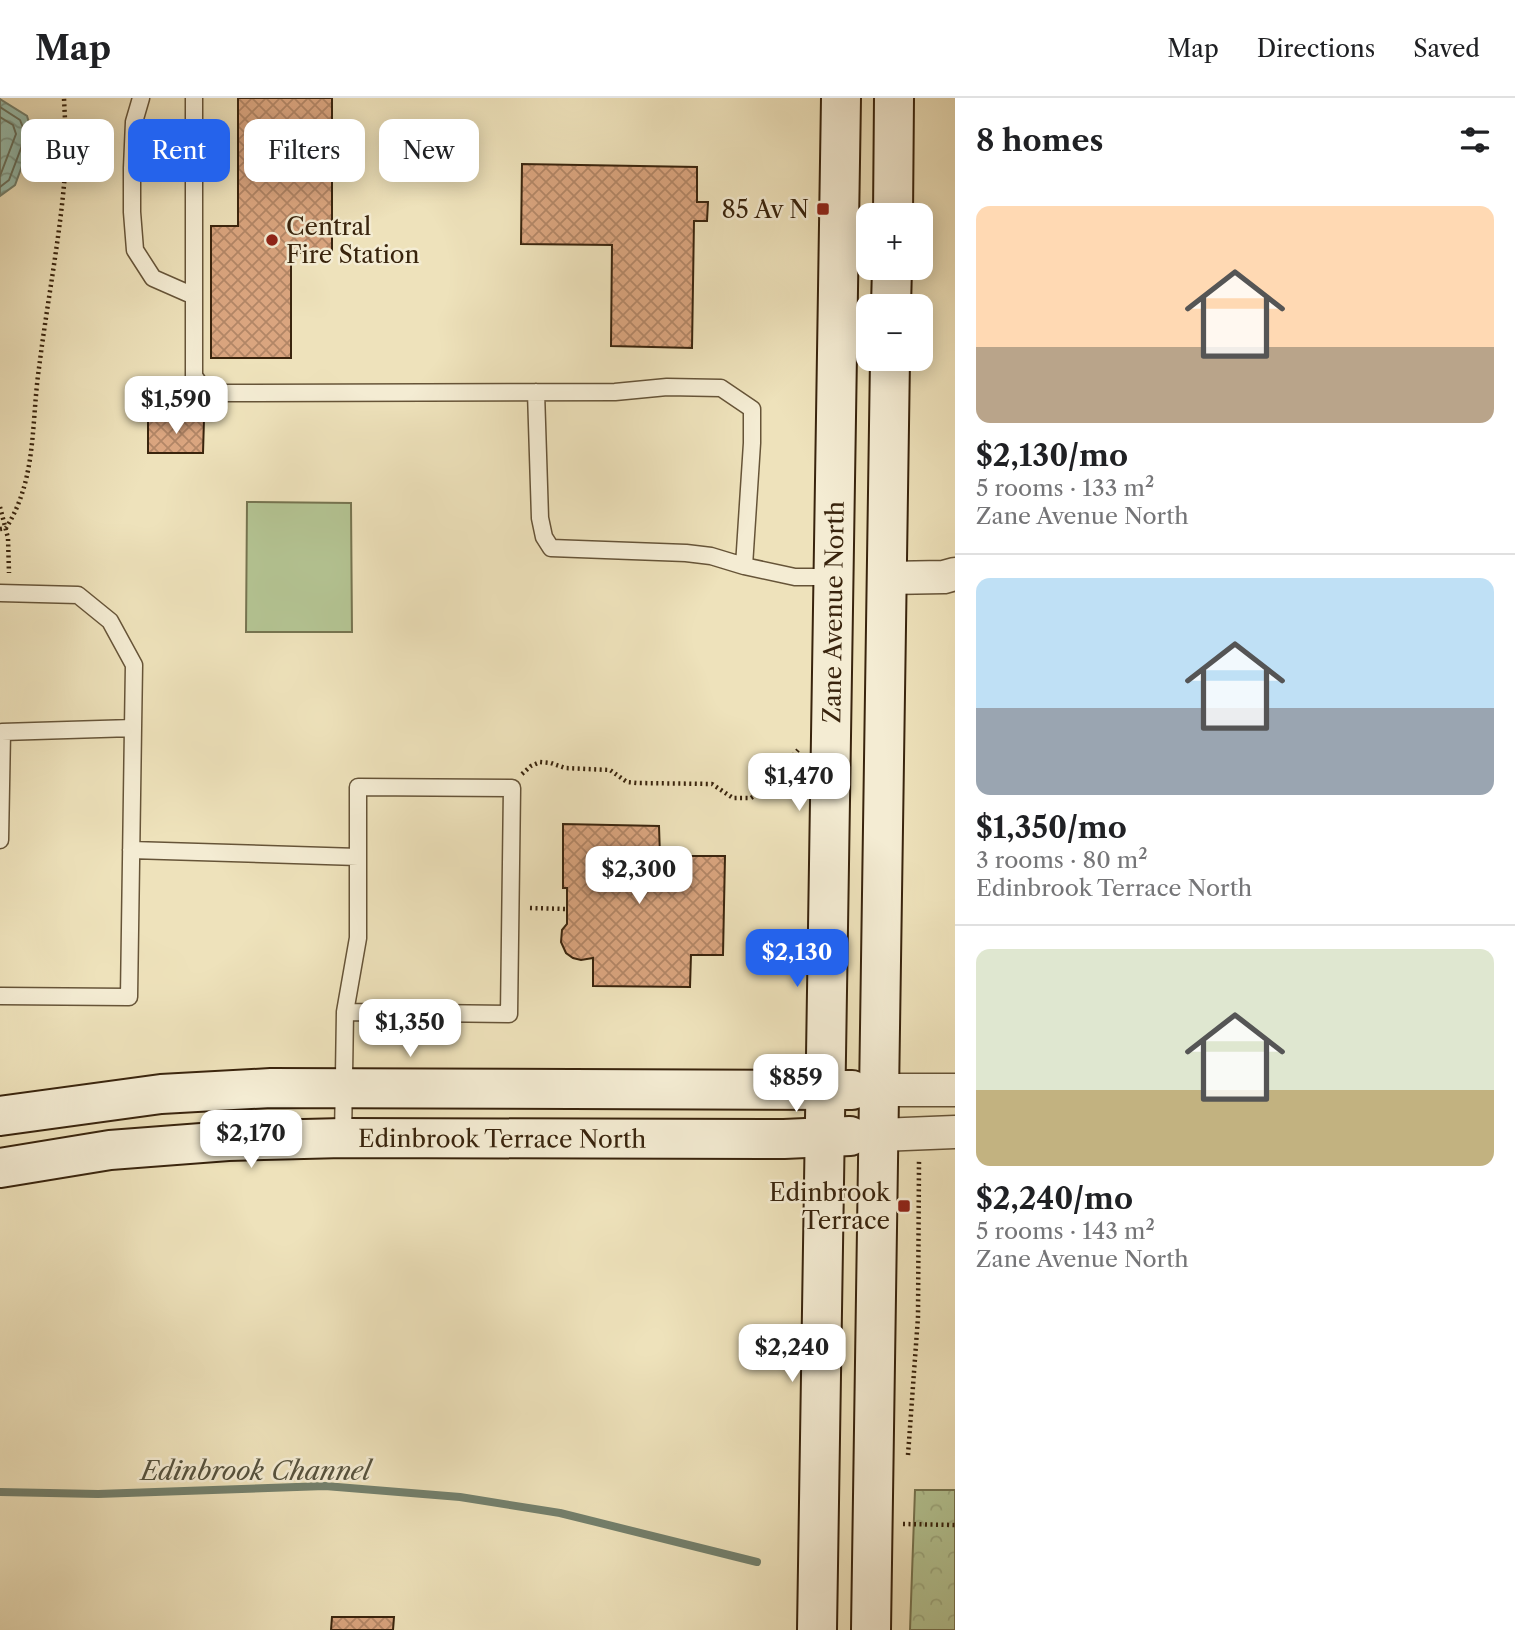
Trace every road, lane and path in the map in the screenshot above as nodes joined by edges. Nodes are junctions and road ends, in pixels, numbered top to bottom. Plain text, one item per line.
1 (64, 98) edge
2 (141, 98) edge
3 (194, 98) edge
4 (894, 98) edge
5 (904, 98) edge
6 (840, 100) edge
7 (893, 198) edge
8 (194, 296) junction
9 (890, 371) edge
10 (536, 392) junction
11 (0, 507) edge
12 (3, 528) edge
13 (744, 566) junction
14 (955, 574) edge
15 (833, 577) junction
16 (887, 578) junction
17 (5, 587) edge
18 (133, 728) junction
19 (798, 750) dead end
20 (512, 788) junction
21 (0, 840) edge
22 (131, 850) junction
23 (358, 857) junction
24 (511, 908) junction
25 (567, 908) dead end
26 (0, 996) edge
27 (345, 1012) junction
28 (343, 1088) junction
29 (825, 1089) junction
30 (879, 1090) junction
31 (955, 1090) edge
32 (0, 1116) edge
33 (955, 1132) edge
34 (880, 1135) junction
35 (343, 1138) junction
36 (825, 1138) junction
37 (918, 1155) dead end
38 (910, 1167) dead end
39 (919, 1167) junction
40 (0, 1168) edge
41 (907, 1466) dead end
42 (903, 1514) dead end
43 (902, 1524) junction
44 (955, 1525) edge
45 (902, 1536) dead end
46 (817, 1630) edge
47 (872, 1630) edge

1 - 12 path
2 - 8 lane
3 - 8 lane
4 - 7 main road
5 - 7 main road
6 - 15 main road, Zane Avenue North
8 - 10 lane
9 - 16 main road
10 - 13 lane
10 - 13 lane
11 - 12 path
12 - 17 path
13 - 15 lane
14 - 16 street
15 - 29 main road, Zane Avenue North
16 - 30 main road
17 - 18 lane
18 - 21 lane
18 - 22 lane
19 - 20 path
20 - 23 lane
20 - 24 lane
22 - 23 lane
22 - 26 lane
23 - 27 lane
24 - 25 path
24 - 27 lane
27 - 28 lane
28 - 29 main road, Edinbrook Terrace North
28 - 32 main road, Edinbrook Terrace North
28 - 35 lane
29 - 30 main road, Edinbrook Terrace North
29 - 36 main road, Zane Avenue North
30 - 31 street
30 - 34 main road
33 - 34 street
34 - 36 main road, Edinbrook Terrace North
34 - 47 main road
35 - 36 main road, Edinbrook Terrace North
35 - 40 main road, Edinbrook Terrace North
36 - 46 main road, Zane Avenue North
37 - 39 path
38 - 39 path
39 - 41 path
42 - 43 path
43 - 44 path
43 - 45 path

